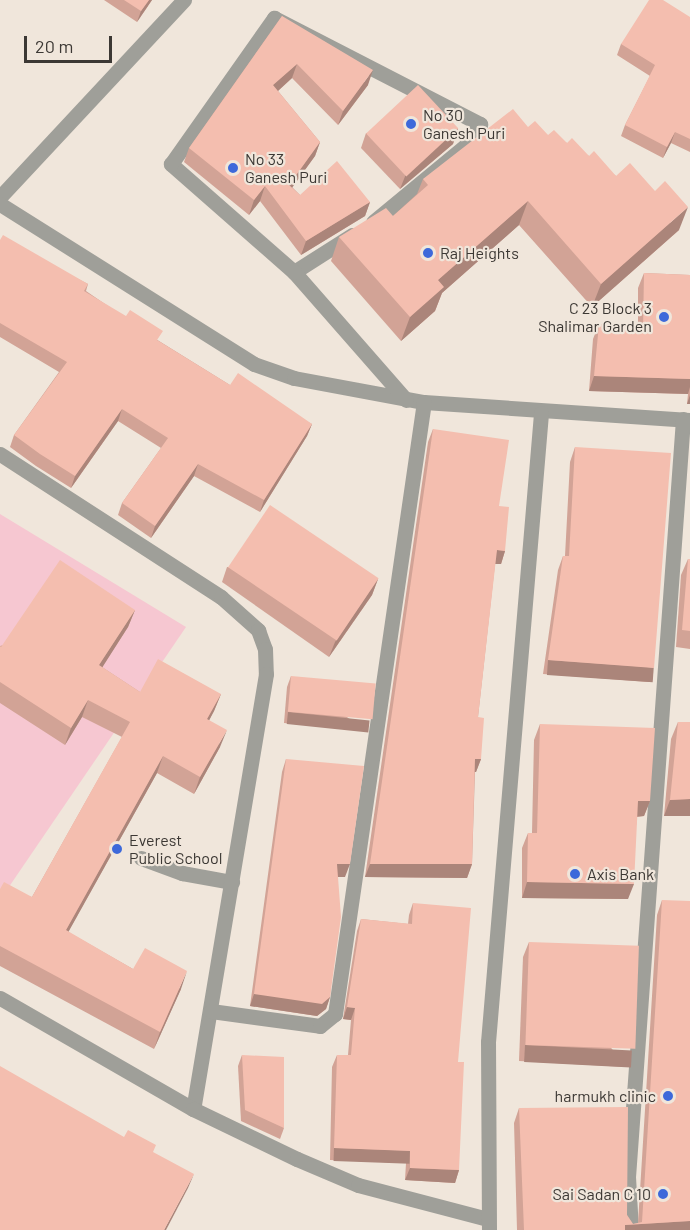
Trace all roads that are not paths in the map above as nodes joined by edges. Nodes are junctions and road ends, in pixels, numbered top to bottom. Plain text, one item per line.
1 (184, 0) edge
2 (0, 197) edge
3 (0, 204) edge
4 (294, 272) junction
5 (406, 400) junction
6 (424, 402) junction
7 (541, 413) junction
8 (686, 419) edge
9 (0, 454) edge
10 (141, 858) dead end
11 (232, 882) junction
12 (0, 998) edge
13 (211, 1011) junction
14 (193, 1109) junction
15 (489, 1224) edge
16 (631, 1230) edge

1 - 2 street
3 - 5 street
4 - 4 street
4 - 5 street
5 - 6 street
6 - 7 street
6 - 13 street
7 - 8 street
7 - 15 street
8 - 16 street
9 - 11 street
10 - 11 street
11 - 13 street
12 - 14 street
13 - 14 street
14 - 15 street

